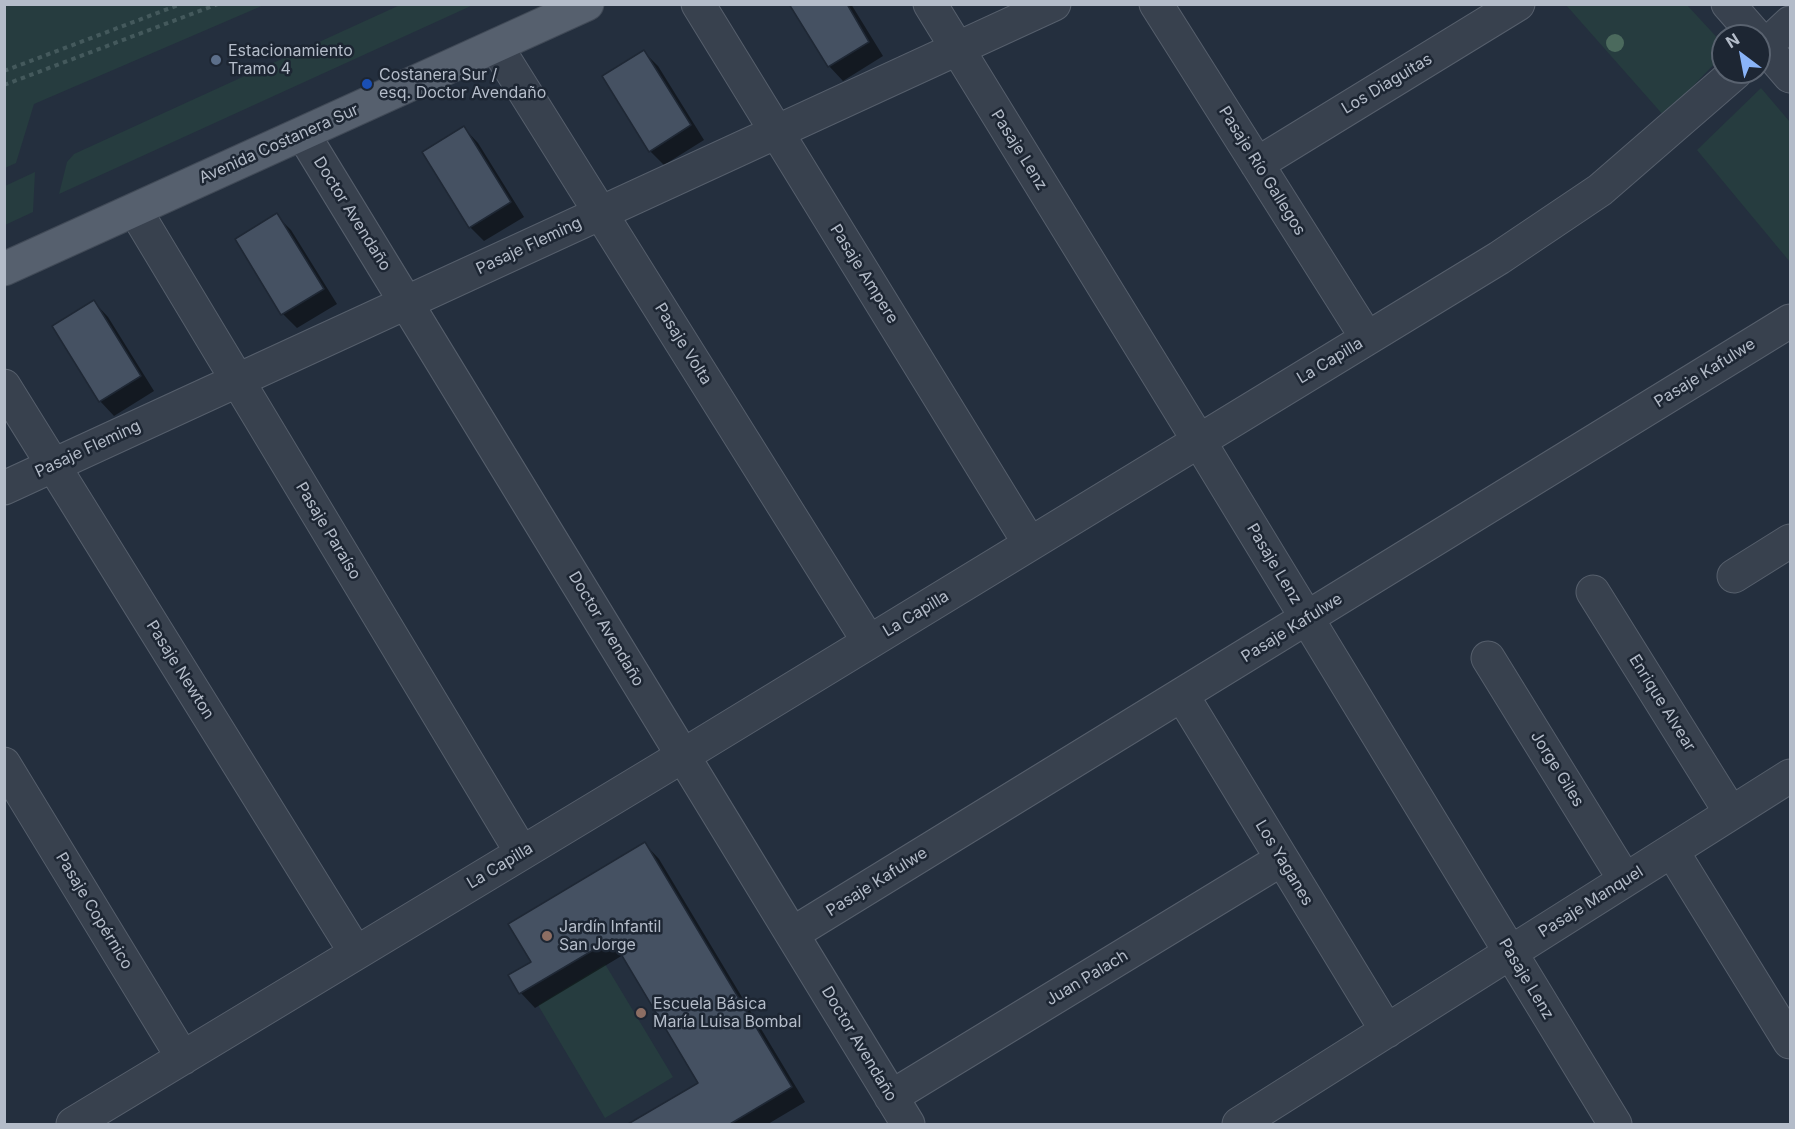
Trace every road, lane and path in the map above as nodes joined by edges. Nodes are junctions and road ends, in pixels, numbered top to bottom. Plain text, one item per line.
1 (181, 4) edge
2 (218, 4) edge
3 (587, 4) edge
4 (698, 4) edge
5 (930, 4) edge
6 (1054, 4) edge
7 (1156, 4) edge
8 (1518, 4) edge
9 (1728, 4) edge
10 (1791, 23) edge
11 (1744, 24) edge
12 (1771, 37) edge
13 (496, 46) junction
14 (957, 49) junction
15 (1771, 55) edge
16 (4, 71) edge
17 (1791, 76) edge
18 (1722, 84) edge
19 (4, 85) edge
20 (777, 132) junction
21 (303, 134) junction
22 (1257, 164) junction
23 (135, 210) junction
24 (601, 213) junction
25 (4, 269) edge
26 (407, 303) junction
27 (1791, 321) edge
28 (1367, 338) junction
29 (237, 381) junction
30 (4, 386) edge
31 (1199, 441) junction
32 (53, 465) junction
33 (4, 488) edge
34 (1791, 541) edge
35 (1030, 544) junction
36 (1734, 576) dead end
37 (1593, 592) dead end
38 (1307, 618) junction
39 (869, 642) junction
40 (1488, 658) dead end
41 (1182, 695) junction
42 (683, 755) junction
43 (4, 765) edge
44 (1791, 776) edge
45 (1731, 813) junction
46 (1672, 851) junction
47 (522, 853) junction
48 (1282, 859) junction
49 (1625, 880) junction
50 (792, 934) junction
51 (1511, 953) junction
52 (356, 954) junction
53 (1387, 1031) junction
54 (1791, 1042) edge
55 (183, 1058) junction
56 (891, 1097) junction
57 (73, 1125) edge
58 (908, 1125) edge
59 (1239, 1125) edge
60 (1615, 1125) edge

1 - 16 path
2 - 19 path
3 - 13 main road, Avenida Costanera Sur
4 - 20 street, Pasaje Ampere
5 - 14 street, Pasaje Lenz
6 - 14 street, Pasaje Fleming
7 - 22 street, Pasaje Río Gallegos
8 - 22 street, Los Diaguitas
9 - 11 street
10 - 12 street
13 - 21 main road, Avenida Costanera Sur
13 - 24 street, Pasaje Volta
14 - 20 street, Pasaje Fleming
14 - 31 street, Pasaje Lenz
15 - 17 street
18 - 28 street, La Capilla
20 - 24 street, Pasaje Fleming
20 - 35 street, Pasaje Ampere
21 - 23 main road, Avenida Costanera Sur
21 - 26 street, Doctor Avendaño
22 - 28 street, Pasaje Río Gallegos
23 - 25 main road, Avenida Costanera Sur
23 - 29 street, Pasaje Paraíso
24 - 26 street, Pasaje Fleming
24 - 39 street, Pasaje Volta
26 - 29 street, Pasaje Fleming
26 - 42 street, Doctor Avendaño
27 - 38 street, Pasaje Kafulwe
28 - 31 street, La Capilla
29 - 32 street, Pasaje Fleming
29 - 47 street, Pasaje Paraíso
30 - 32 street, Pasaje Newton
31 - 35 street, La Capilla
31 - 38 street, Pasaje Lenz
32 - 33 street, Pasaje Fleming
32 - 52 street, Pasaje Newton
34 - 36 street
35 - 39 street, La Capilla
37 - 45 street, Enrique Alvear
38 - 41 street, Pasaje Kafulwe
38 - 51 street, Pasaje Lenz
39 - 42 street, La Capilla
40 - 49 street, Jorge Giles
41 - 48 street, Los Yaganes
41 - 50 street, Pasaje Kafulwe
42 - 47 street, La Capilla
42 - 50 street, Doctor Avendaño
43 - 55 street, Pasaje Copérnico
44 - 45 street, Pasaje Manquel
45 - 46 street, Pasaje Manquel
46 - 49 street, Pasaje Manquel
46 - 54 street
47 - 52 street, La Capilla
48 - 53 street, Los Yaganes
48 - 56 street, Juan Palach
49 - 51 street, Pasaje Manquel
50 - 56 street, Doctor Avendaño
51 - 53 street, Pasaje Manquel
51 - 60 street, Pasaje Lenz
52 - 55 street, La Capilla
53 - 59 street, Pasaje Manquel
55 - 57 street, La Capilla
56 - 58 street, Doctor Avendaño

